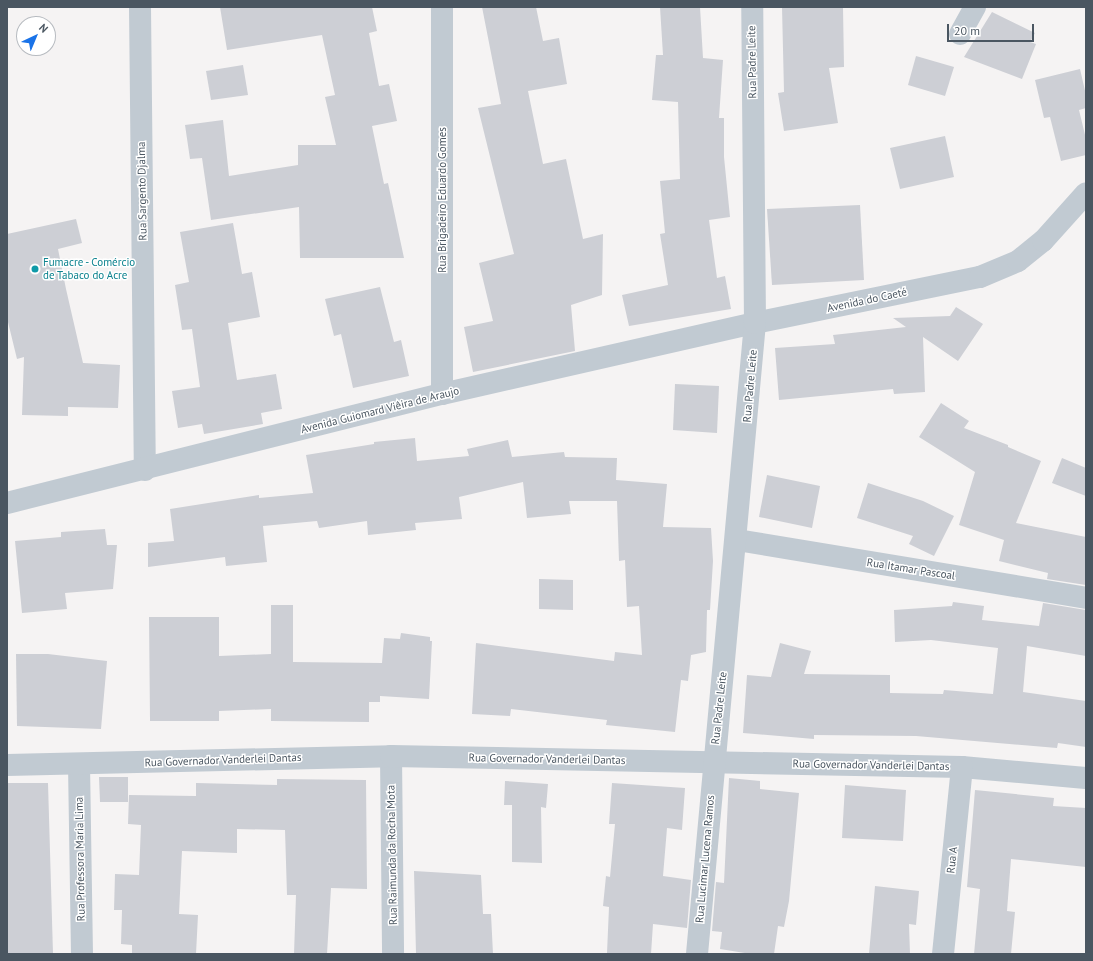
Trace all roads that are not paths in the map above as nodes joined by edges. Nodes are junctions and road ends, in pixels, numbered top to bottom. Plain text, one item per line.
1 (140, 7) edge
2 (442, 7) edge
3 (752, 7) edge
4 (975, 7) edge
5 (960, 34) dead end
6 (1086, 193) edge
7 (755, 323) junction
8 (442, 394) junction
9 (145, 470) junction
10 (7, 503) edge
11 (737, 540) junction
12 (1086, 598) edge
13 (390, 756) junction
14 (713, 763) junction
15 (79, 764) junction
16 (7, 765) edge
17 (962, 767) junction
18 (1086, 778) edge
19 (82, 954) edge
20 (393, 954) edge
21 (697, 954) edge
22 (943, 954) edge

1 - 9 street, Rua Sargento Djalma
2 - 8 street, Rua Brigadeiro Eduardo Gomes
3 - 7 street, Rua Padre Leite
4 - 5 street
6 - 7 street, Avenida do Caeté
7 - 8 street, Avenida Guiomard Viêira de Araujo
7 - 11 street, Rua Padre Leite
8 - 9 street, Avenida Guiomard Viêira de Araujo
9 - 10 street, Avenida Guiomard Viêira de Araujo
11 - 12 street, Rua Itamar Pascoal
11 - 14 street, Rua Padre Leite
13 - 14 street, Rua Governador Vanderlei Dantas
13 - 15 street, Rua Governador Vanderlei Dantas
13 - 20 street, Rua Raimunda da Rocha Mota
14 - 17 street, Rua Governador Vanderlei Dantas
14 - 21 street, Rua Lucimar Lucena Ramos
15 - 16 street, Rua Governador Vanderlei Dantas
15 - 19 street, Rua Professora Maria Lima
17 - 18 street, Rua Governador Vanderlei Dantas
17 - 22 street, Rua A

